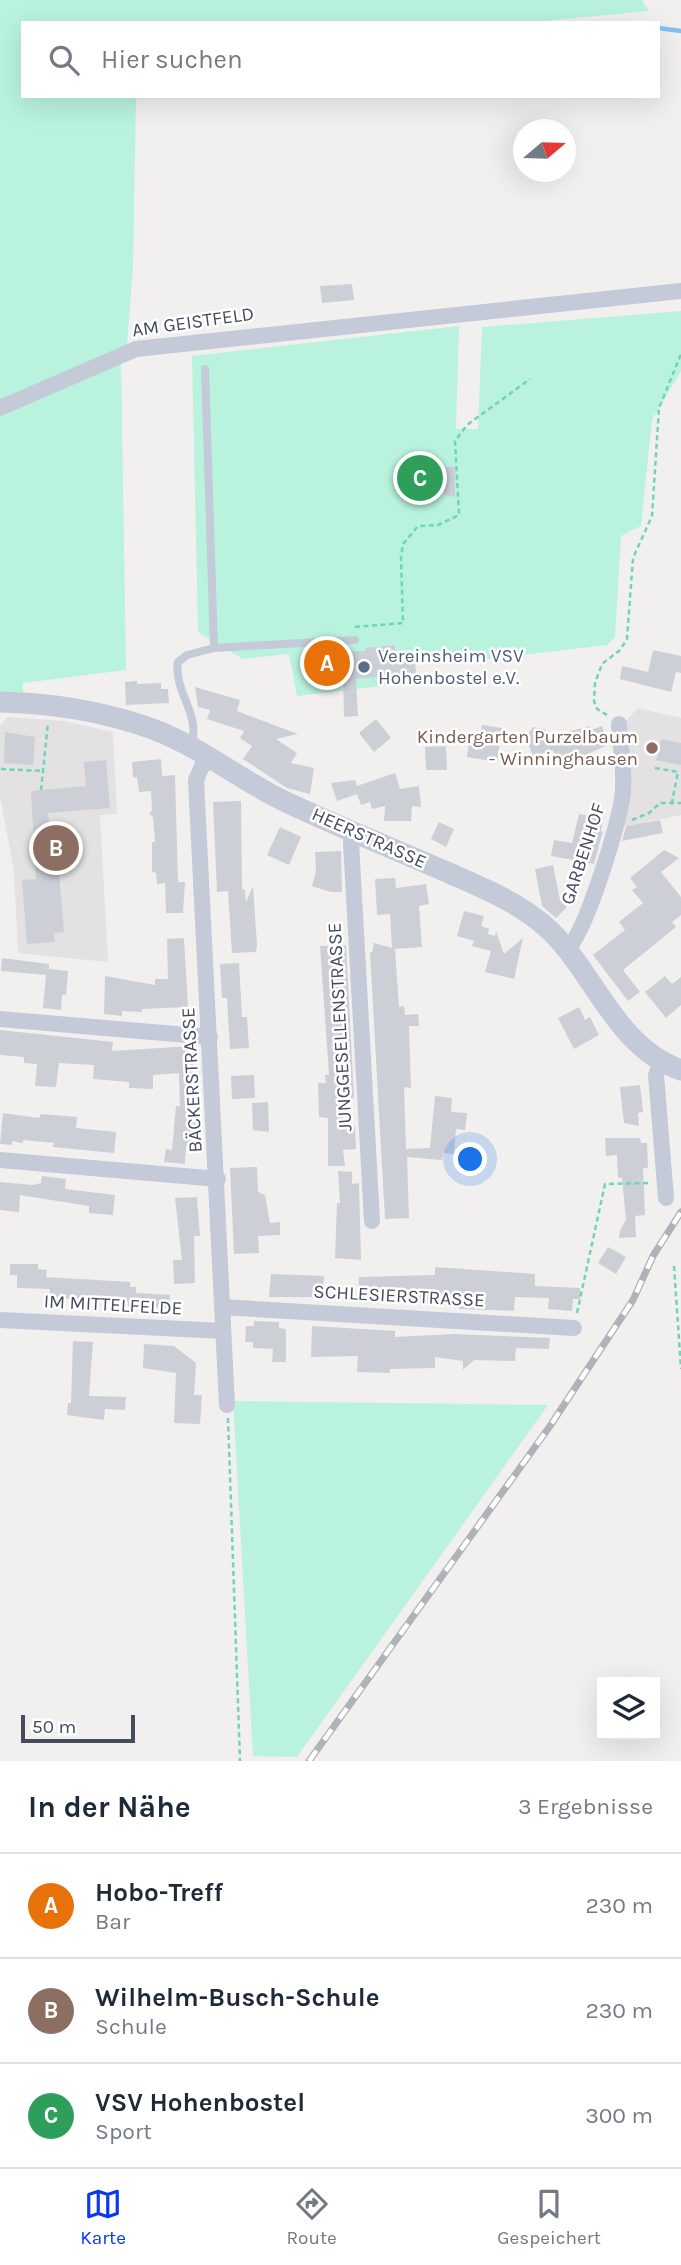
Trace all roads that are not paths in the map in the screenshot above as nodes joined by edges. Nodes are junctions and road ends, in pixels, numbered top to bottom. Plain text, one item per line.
1 (681, 290) edge
2 (205, 369) dead end
3 (0, 408) edge
4 (355, 640) road end
5 (214, 648) junction
6 (0, 702) edge
7 (619, 724) road end
8 (199, 750) junction
9 (354, 832) junction
10 (567, 949) junction
11 (0, 1019) edge
12 (211, 1037) junction
13 (671, 1066) edge
14 (0, 1160) edge
15 (218, 1179) junction
16 (665, 1190) road end
17 (372, 1221) dead end
18 (222, 1307) junction
19 (0, 1320) edge
20 (574, 1328) road end
21 (223, 1331) junction
22 (227, 1405) road end

1 - 3 street, AM GEISTFELD
2 - 5 lane
4 - 5 lane
5 - 8 lane
6 - 8 street, HEERSTRASSE
7 - 10 street, GARBENHOF
8 - 9 street, HEERSTRASSE
8 - 12 street, BÄCKERSTRASSE
9 - 10 street, HEERSTRASSE
9 - 17 street, JUNGGESELLENSTRASSE
10 - 13 street, HEERSTRASSE
11 - 12 street
12 - 15 street, BÄCKERSTRASSE
13 - 16 street
14 - 15 street
15 - 18 street, BÄCKERSTRASSE
18 - 20 street, SCHLESIERSTRASSE
18 - 21 street, BÄCKERSTRASSE
19 - 21 street, IM MITTELFELDE
21 - 22 street, BÄCKERSTRASSE

